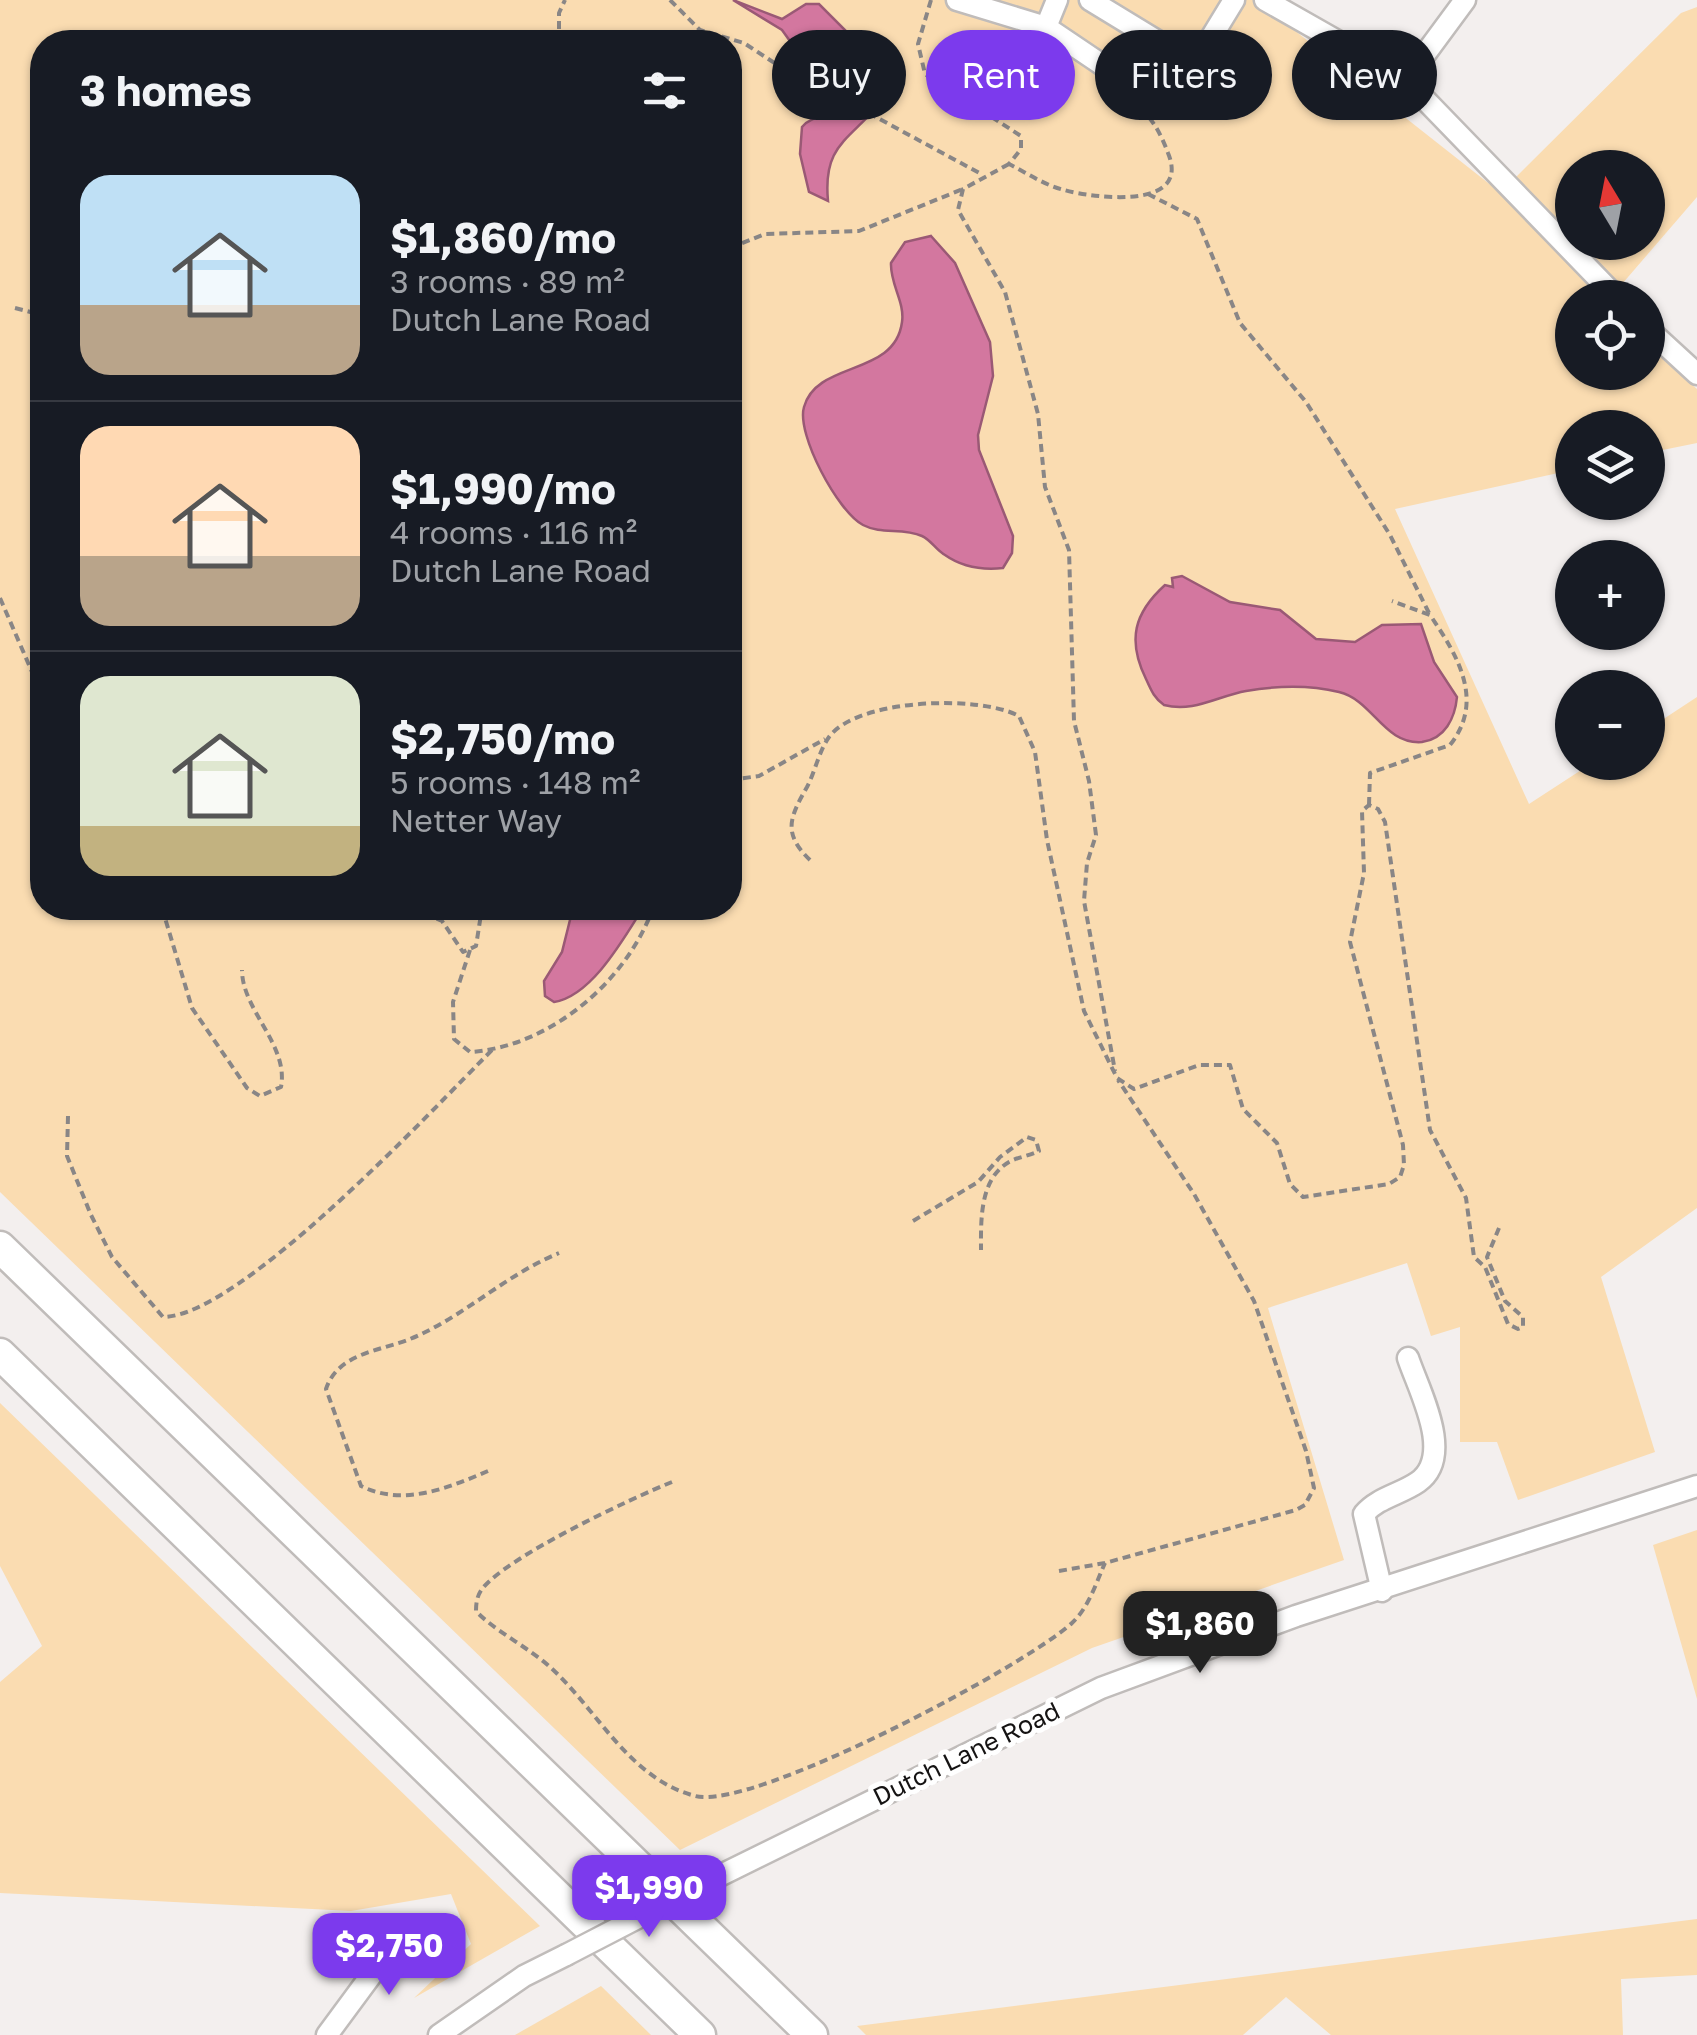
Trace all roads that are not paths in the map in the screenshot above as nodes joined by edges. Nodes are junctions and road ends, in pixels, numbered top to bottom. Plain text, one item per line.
1 (957, 0) edge
2 (1057, 0) edge
3 (1090, 0) edge
4 (1234, 0) edge
5 (1265, 0) edge
6 (1465, 0) edge
7 (1046, 27) junction
8 (1139, 30) edge
9 (1216, 30) edge
10 (1318, 30) edge
11 (1437, 38) edge
12 (1095, 60) edge
13 (1437, 112) edge
14 (1600, 280) edge
15 (1665, 345) edge
16 (1697, 374) edge
17 (0, 1247) edge
18 (0, 1354) edge
19 (1408, 1358) dead end
20 (1697, 1486) edge
21 (1382, 1591) junction
22 (406, 1928) dead end
23 (327, 2035) edge
24 (439, 2035) edge
25 (700, 2035) edge
26 (812, 2035) edge

1 - 7 street
2 - 7 street
3 - 8 street
4 - 9 street
5 - 10 street
6 - 11 street
7 - 12 street
13 - 14 street
15 - 16 street
17 - 26 highway
18 - 25 highway
19 - 21 street
20 - 21 street, Dutch Lane Road
21 - 24 street, Dutch Lane Road, bridge
22 - 23 street

